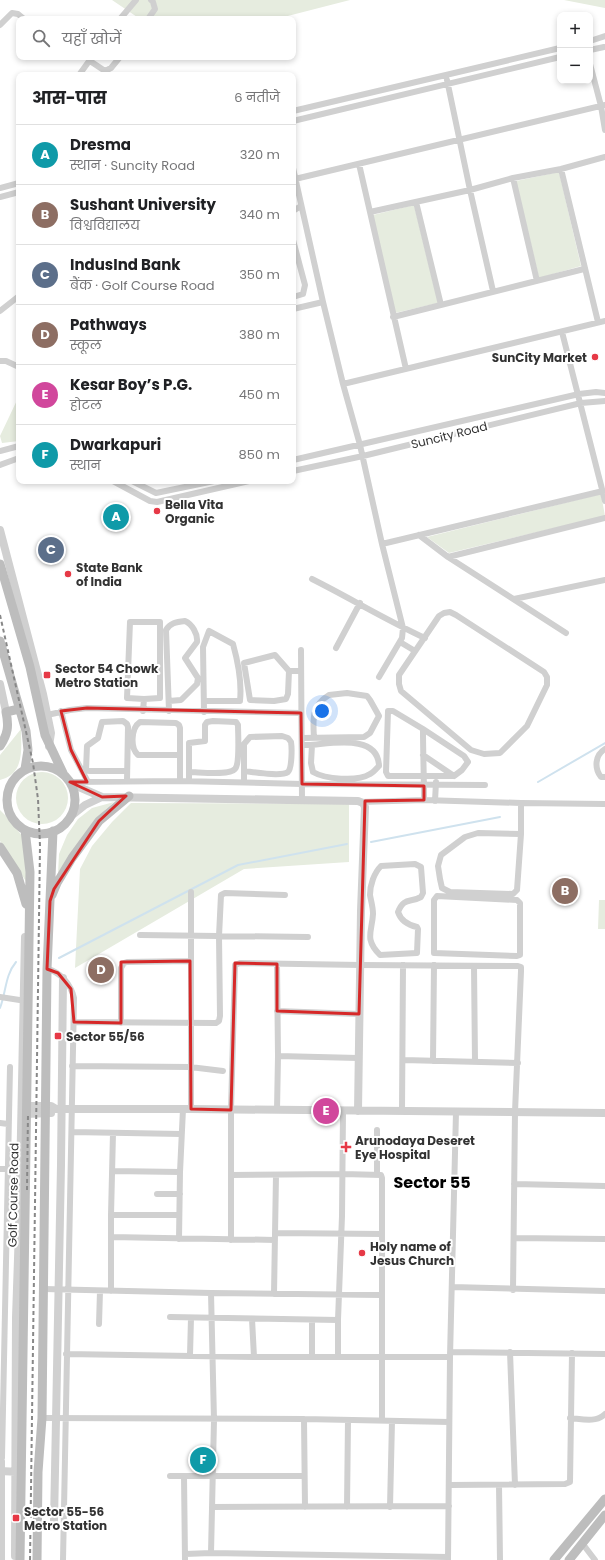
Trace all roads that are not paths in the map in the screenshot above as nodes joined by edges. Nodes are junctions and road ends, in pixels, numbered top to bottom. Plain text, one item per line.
1 (136, 0) edge
2 (151, 0) edge
3 (20, 16) edge
4 (123, 16) edge
5 (150, 16) edge
6 (0, 25) edge
7 (605, 36) edge
8 (593, 40) edge
9 (604, 47) edge
10 (557, 49) edge
11 (593, 49) edge
12 (557, 58) edge
13 (90, 60) edge
14 (92, 60) edge
15 (118, 60) edge
16 (81, 72) edge
17 (593, 73) edge
18 (446, 76) junction
19 (448, 84) junction
20 (603, 105) edge
21 (296, 110) edge
22 (296, 120) edge
23 (605, 130) edge
24 (459, 140) junction
25 (605, 157) edge
26 (359, 164) junction
27 (561, 169) junction
28 (513, 178) junction
29 (296, 180) edge
30 (16, 184) edge
31 (10, 186) junction
32 (0, 188) edge
33 (470, 190) junction
34 (16, 193) edge
35 (12, 194) junction
36 (296, 196) edge
37 (0, 197) edge
38 (416, 202) junction
39 (300, 206) junction
40 (296, 209) edge
41 (370, 212) junction
42 (296, 258) edge
43 (584, 269) junction
44 (537, 281) junction
45 (493, 291) junction
46 (296, 296) edge
47 (16, 299) edge
48 (322, 302) junction
49 (442, 305) junction
50 (296, 308) edge
51 (0, 312) edge
52 (393, 317) junction
53 (605, 321) edge
54 (598, 322) junction
55 (562, 332) junction
56 (0, 361) edge
57 (16, 366) edge
58 (406, 369) junction
59 (343, 384) junction
60 (605, 393) edge
61 (579, 394) junction
62 (605, 401) edge
63 (581, 403) junction
64 (360, 445) junction
65 (16, 447) edge
66 (0, 451) edge
67 (363, 456) junction
68 (296, 457) edge
69 (16, 459) edge
70 (0, 465) edge
71 (296, 470) edge
72 (119, 484) edge
73 (137, 484) edge
74 (200, 484) edge
75 (236, 484) edge
76 (602, 491) junction
77 (605, 500) edge
78 (605, 518) edge
79 (0, 530) edge
80 (420, 535) junction
81 (382, 544) junction
82 (448, 557) junction
83 (0, 564) edge
84 (312, 579) dead end
85 (605, 580) edge
86 (514, 600) junction
87 (360, 603) junction
88 (403, 628) junction
89 (566, 633) dead end
90 (425, 638) junction
91 (0, 641) edge
92 (400, 642) junction
93 (336, 648) dead end
94 (301, 650) dead end
95 (415, 651) junction
96 (289, 671) junction
97 (301, 671) junction
98 (379, 677) dead end
99 (0, 684) edge
100 (144, 699) junction
101 (169, 701) junction
102 (204, 701) junction
103 (19, 709) junction
104 (61, 711) junction
105 (143, 711) junction
106 (169, 711) junction
107 (6, 712) junction
108 (204, 712) junction
109 (302, 713) junction
110 (47, 715) junction
111 (423, 729) junction
112 (302, 738) junction
113 (313, 741) junction
114 (302, 745) junction
115 (0, 746) edge
116 (49, 746) junction
117 (605, 749) edge
118 (180, 754) junction
119 (423, 754) junction
120 (25, 769) junction
121 (127, 771) junction
122 (244, 771) junction
123 (189, 772) junction
124 (63, 773) junction
125 (436, 776) junction
126 (454, 776) junction
127 (424, 777) junction
128 (605, 777) edge
129 (12, 781) junction
130 (126, 781) junction
131 (180, 781) junction
132 (189, 781) junction
133 (88, 782) junction
134 (244, 782) junction
135 (71, 783) junction
136 (302, 784) junction
137 (485, 785) dead end
138 (0, 786) edge
139 (424, 786) junction
140 (436, 786) junction
141 (129, 796) junction
142 (102, 797) junction
143 (302, 800) junction
144 (424, 800) junction
145 (436, 801) junction
146 (361, 802) junction
147 (521, 803) junction
148 (605, 804) edge
149 (0, 807) edge
150 (9, 813) junction
151 (70, 817) junction
152 (25, 830) junction
153 (53, 831) junction
154 (521, 834) junction
155 (0, 848) edge
156 (191, 892) dead end
157 (285, 895) dead end
158 (50, 901) junction
159 (372, 907) junction
160 (361, 911) junction
161 (373, 915) junction
162 (29, 917) junction
163 (140, 935) dead end
164 (190, 935) junction
165 (219, 936) junction
166 (308, 937) dead end
167 (472, 955) junction
168 (481, 955) junction
169 (190, 961) junction
170 (277, 964) junction
171 (360, 965) junction
172 (403, 965) junction
173 (434, 965) junction
174 (476, 966) junction
175 (47, 969) junction
176 (63, 978) junction
177 (0, 997) edge
178 (26, 1001) junction
179 (277, 1011) junction
180 (359, 1014) junction
181 (74, 1022) junction
182 (120, 1023) junction
183 (190, 1023) junction
184 (278, 1056) junction
185 (358, 1058) junction
186 (403, 1060) junction
187 (433, 1060) junction
188 (475, 1061) junction
189 (518, 1063) junction
190 (72, 1066) junction
191 (10, 1067) dead end
192 (190, 1067) junction
193 (223, 1071) dead end
194 (72, 1108) junction
195 (46, 1109) junction
196 (59, 1109) junction
197 (187, 1109) junction
198 (26, 1110) junction
199 (231, 1110) junction
200 (277, 1110) junction
201 (343, 1111) junction
202 (358, 1111) junction
203 (402, 1111) junction
204 (456, 1112) junction
205 (515, 1112) junction
206 (605, 1113) edge
207 (0, 1124) edge
208 (8, 1124) junction
209 (377, 1130) dead end
210 (72, 1132) junction
211 (113, 1132) junction
212 (181, 1134) junction
213 (0, 1169) edge
214 (7, 1169) junction
215 (23, 1169) junction
216 (112, 1171) junction
217 (180, 1172) junction
218 (343, 1174) junction
219 (377, 1174) junction
220 (231, 1175) junction
221 (276, 1175) junction
222 (514, 1184) junction
223 (605, 1186) edge
224 (157, 1194) dead end
225 (180, 1194) junction
226 (179, 1215) junction
227 (111, 1216) junction
228 (0, 1230) edge
229 (8, 1231) junction
230 (275, 1233) junction
231 (342, 1233) junction
232 (382, 1234) junction
233 (111, 1237) junction
234 (514, 1238) junction
235 (179, 1239) junction
236 (605, 1239) edge
237 (231, 1240) junction
238 (275, 1240) junction
239 (452, 1287) junction
240 (44, 1289) junction
241 (58, 1289) junction
242 (3, 1290) edge
243 (21, 1290) junction
244 (68, 1290) junction
245 (100, 1290) junction
246 (512, 1290) junction
247 (111, 1291) junction
248 (605, 1291) edge
249 (212, 1293) junction
250 (274, 1294) junction
251 (339, 1295) junction
252 (381, 1295) junction
253 (170, 1317) dead end
254 (191, 1318) junction
255 (212, 1319) junction
256 (252, 1319) junction
257 (312, 1320) junction
258 (338, 1320) junction
259 (100, 1324) dead end
260 (510, 1352) junction
261 (572, 1353) junction
262 (66, 1354) junction
263 (450, 1354) junction
264 (605, 1354) edge
265 (190, 1356) junction
266 (213, 1356) junction
267 (254, 1357) junction
268 (312, 1357) junction
269 (338, 1357) junction
270 (382, 1357) junction
271 (605, 1414) edge
272 (42, 1418) junction
273 (56, 1418) junction
274 (66, 1418) junction
275 (570, 1418) junction
276 (304, 1419) junction
277 (214, 1420) junction
278 (348, 1420) junction
279 (382, 1420) junction
280 (392, 1421) junction
281 (449, 1422) junction
282 (1, 1457) edge
283 (1, 1471) edge
284 (19, 1472) junction
285 (170, 1476) dead end
286 (184, 1476) junction
287 (304, 1476) junction
288 (213, 1477) junction
289 (450, 1485) junction
290 (499, 1485) junction
291 (515, 1485) junction
292 (605, 1499) edge
293 (449, 1506) junction
294 (212, 1507) junction
295 (305, 1507) junction
296 (347, 1507) junction
297 (390, 1507) junction
298 (605, 1515) edge
299 (54, 1522) dead end
300 (1, 1539) edge
301 (582, 1543) junction
302 (211, 1553) junction
303 (185, 1557) edge
304 (304, 1557) edge
305 (18, 1558) edge
306 (448, 1558) edge
307 (2, 1560) edge
308 (37, 1560) edge
309 (63, 1560) edge
310 (500, 1560) edge
311 (554, 1560) edge
312 (569, 1560) edge
313 (595, 1560) edge

1 - 4 street
2 - 5 street
3 - 6 street
7 - 8 street
9 - 11 street
10 - 18 street
12 - 19 street
13 - 16 street
14 - 15 street
17 - 20 street
18 - 19 street
18 - 21 street
19 - 22 street
19 - 24 street
20 - 23 street
20 - 24 street
24 - 26 street
24 - 33 street
25 - 27 street
26 - 29 street
26 - 41 street
27 - 28 street
27 - 43 street
28 - 33 street
28 - 44 street
30 - 31 street
31 - 32 street
31 - 35 street
33 - 38 street
33 - 45 street
34 - 35 street
35 - 37 street
36 - 39 street
38 - 41 street
38 - 49 street
39 - 40 street
39 - 48 street
41 - 52 street
42 - 46 street
43 - 44 street
43 - 54 street
44 - 45 street
45 - 49 street
47 - 51 street
48 - 50 street
48 - 59 street
49 - 52 street
52 - 58 street
53 - 54 street
54 - 55 street
55 - 58 street
55 - 61 street
56 - 57 street
58 - 59 street
59 - 64 street
60 - 61 street
61 - 63 street
61 - 64 street
62 - 63 street, Suncity Road
63 - 67 street, Suncity Road
63 - 76 street
64 - 67 street
64 - 68 street
65 - 66 street
67 - 71 street, Suncity Road
67 - 81 street
69 - 70 street
72 - 75 street
73 - 74 street
76 - 77 street
76 - 80 street
78 - 82 street
79 - 110 street
80 - 81 street
80 - 82 street
81 - 88 street
82 - 86 street
83 - 116 main road
84 - 87 street
85 - 86 street
86 - 89 street
87 - 88 street
87 - 93 street
88 - 90 street
88 - 92 street
90 - 95 street
90 - 95 street
91 - 103 main road
92 - 95 street
92 - 98 street
94 - 97 street
96 - 96 street
96 - 97 street
97 - 109 street
99 - 107 street
100 - 100 street
100 - 105 street
101 - 101 street
101 - 106 street
102 - 102 street
102 - 108 street
103 - 107 main road
103 - 120 main road
104 - 105 street
104 - 110 street
104 - 133 street
105 - 106 street
106 - 108 street
107 - 115 main road
108 - 109 street
109 - 112 street
110 - 116 street
111 - 119 street
111 - 126 street
111 - 127 street
112 - 113 street
112 - 114 street
113 - 113 street
113 - 113 street
113 - 114 street
114 - 136 street
116 - 124 main road
117 - 128 street
118 - 118 street
118 - 131 street
119 - 126 street
119 - 127 street
120 - 124 main road
120 - 129 main road
121 - 121 street
121 - 130 street
122 - 122 street
122 - 134 street
123 - 123 street
123 - 132 street
124 - 135 main road
125 - 126 street
125 - 127 street
125 - 140 street
127 - 139 street
129 - 138 main road
129 - 150 main road
130 - 131 street
130 - 133 street
131 - 132 street
132 - 134 street
133 - 135 street
134 - 136 street
135 - 142 street
135 - 151 main road
136 - 139 street
136 - 143 street
137 - 140 street
139 - 140 street
139 - 144 street
140 - 145 street
141 - 142 street
141 - 143 street
141 - 158 main road
142 - 151 street
143 - 146 street
144 - 145 street
144 - 146 street
145 - 147 street
146 - 160 street
147 - 148 street
147 - 154 street
149 - 150 main road
150 - 152 main road
151 - 153 main road
152 - 153 main road
152 - 162 main road, Golf Course Road
153 - 158 main road
154 - 154 street
155 - 162 main road
156 - 164 street
157 - 165 street
158 - 175 main road
159 - 160 street
159 - 161 street
159 - 161 street
160 - 161 street
160 - 171 street
162 - 178 main road, Golf Course Road
163 - 164 street
164 - 165 street
164 - 169 street
165 - 166 street
165 - 183 street
167 - 168 street
167 - 168 street
167 - 174 street
168 - 174 street
169 - 182 street
169 - 183 street
170 - 171 street
170 - 179 street
170 - 199 street
171 - 172 street
171 - 180 street
172 - 173 street
172 - 186 street
173 - 174 street
173 - 187 street
174 - 188 street
174 - 189 street
175 - 176 street
175 - 195 main road
176 - 181 street
176 - 196 street
177 - 178 street
178 - 198 main road, Golf Course Road
178 - 215 street
179 - 180 street
179 - 184 street
180 - 185 street
181 - 182 street
181 - 190 street
182 - 183 street
183 - 192 street
184 - 185 street
184 - 200 street
185 - 202 street
186 - 187 street
186 - 203 street
187 - 188 street
188 - 189 street
189 - 205 street
190 - 192 street
190 - 194 street
191 - 208 street
192 - 193 street
192 - 197 street
194 - 196 street
194 - 197 street
194 - 210 street
195 - 196 street
195 - 198 street
195 - 240 main road
196 - 241 street
197 - 199 street
197 - 212 street
198 - 215 main road, Golf Course Road
199 - 200 street
199 - 220 street
200 - 201 street
201 - 202 street
201 - 218 street
202 - 203 street
203 - 204 street
204 - 205 street
204 - 239 street
205 - 206 street
205 - 222 street
207 - 208 street
208 - 214 street
209 - 219 street
210 - 211 street
210 - 244 street
211 - 212 street
211 - 216 street
212 - 217 street
213 - 214 street
214 - 215 street
214 - 229 street
215 - 243 main road, Golf Course Road
216 - 217 street
216 - 227 street
217 - 225 street
218 - 219 street
218 - 221 street
218 - 231 street
219 - 232 street
220 - 221 street
220 - 237 street
221 - 230 street
222 - 223 street
222 - 234 street
224 - 225 street
225 - 226 street
226 - 227 street
226 - 235 street
227 - 233 street
228 - 229 street
229 - 242 street
230 - 231 street
230 - 238 street
231 - 232 street
231 - 251 street
232 - 252 street
233 - 235 street
233 - 247 street
234 - 236 street
234 - 246 street
235 - 237 street
237 - 238 street
238 - 250 street
239 - 246 street
239 - 263 street
240 - 241 street
240 - 272 main road
241 - 244 street
241 - 273 street
242 - 243 street
242 - 282 street
243 - 284 main road, Golf Course Road
244 - 245 street
244 - 262 street
245 - 247 street
245 - 259 street
246 - 248 street
247 - 249 street
249 - 250 street
249 - 255 street
250 - 251 street
251 - 252 street
251 - 258 street
252 - 270 street
253 - 254 street
254 - 255 street
254 - 265 street
255 - 256 street
255 - 266 street
256 - 257 street
256 - 267 street
257 - 258 street
257 - 268 street
258 - 269 street
260 - 261 street
260 - 263 street
260 - 291 street
261 - 264 street
261 - 275 street
262 - 265 street
262 - 274 street
263 - 270 street
263 - 281 street
265 - 266 street
266 - 267 street
266 - 277 street
267 - 268 street
268 - 269 street
269 - 270 street
270 - 279 street
271 - 275 street
272 - 273 street
272 - 308 main road
273 - 274 street
273 - 299 street
274 - 277 street
274 - 309 street
275 - 291 street
276 - 277 street
276 - 278 street
276 - 287 street
277 - 288 street
278 - 279 street
278 - 296 street
279 - 280 street
280 - 281 street
280 - 297 street
281 - 289 street
282 - 283 street
283 - 284 street
283 - 300 street
284 - 305 main road, Golf Course Road
285 - 286 street
286 - 288 street
286 - 303 street
287 - 288 street
287 - 295 street
288 - 294 street
289 - 290 street
289 - 293 street
290 - 291 street
290 - 310 street
292 - 311 main road
293 - 297 street
293 - 306 street
294 - 295 street
294 - 302 street
295 - 296 street
296 - 297 street
298 - 301 main road
300 - 307 street
301 - 312 main road
301 - 313 street
302 - 303 street
302 - 304 street
304 - 306 street

